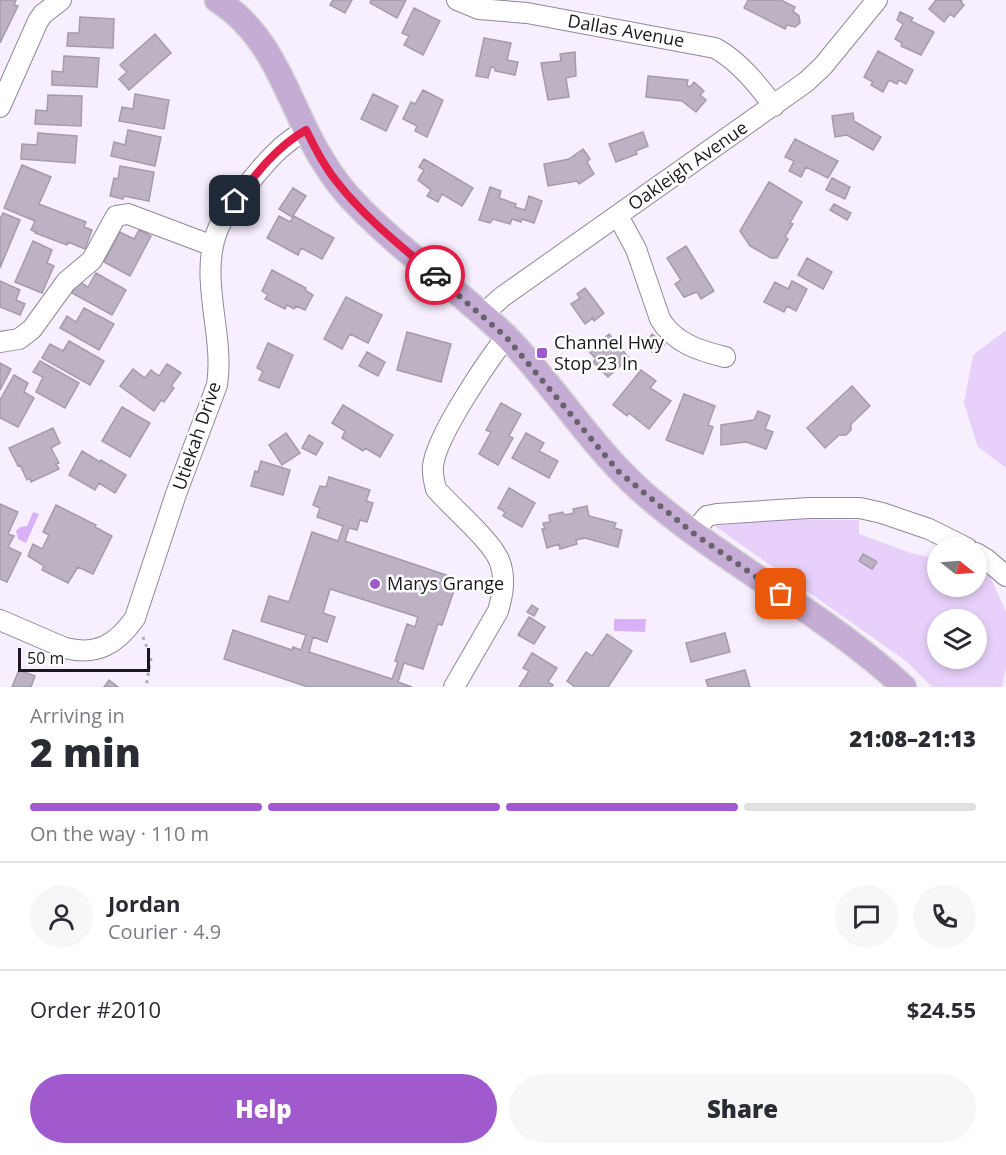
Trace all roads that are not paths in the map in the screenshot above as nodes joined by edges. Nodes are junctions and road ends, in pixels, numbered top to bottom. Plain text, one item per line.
1 (61, 0) edge
2 (217, 0) edge
3 (457, 0) edge
4 (877, 0) edge
5 (774, 106) junction
6 (0, 107) edge
7 (306, 130) junction
8 (618, 216) junction
9 (213, 246) junction
10 (482, 315) junction
11 (506, 337) junction
12 (0, 342) edge
13 (725, 357) dead end
14 (693, 533) junction
15 (944, 537) edge
16 (987, 559) edge
17 (1006, 576) edge
18 (0, 620) edge
19 (896, 680) edge
20 (454, 687) edge

1 - 6 street
2 - 7 main road
3 - 5 street, Dallas Avenue
4 - 5 street, Oakleigh Avenue
5 - 8 street, Oakleigh Avenue
7 - 9 street, Utiekah Drive
7 - 10 main road
8 - 10 street, Oakleigh Avenue
8 - 13 street
9 - 12 street
9 - 18 street, Utiekah Drive
10 - 11 main road
11 - 14 main road
11 - 20 street
14 - 15 street
14 - 19 main road
16 - 17 street

